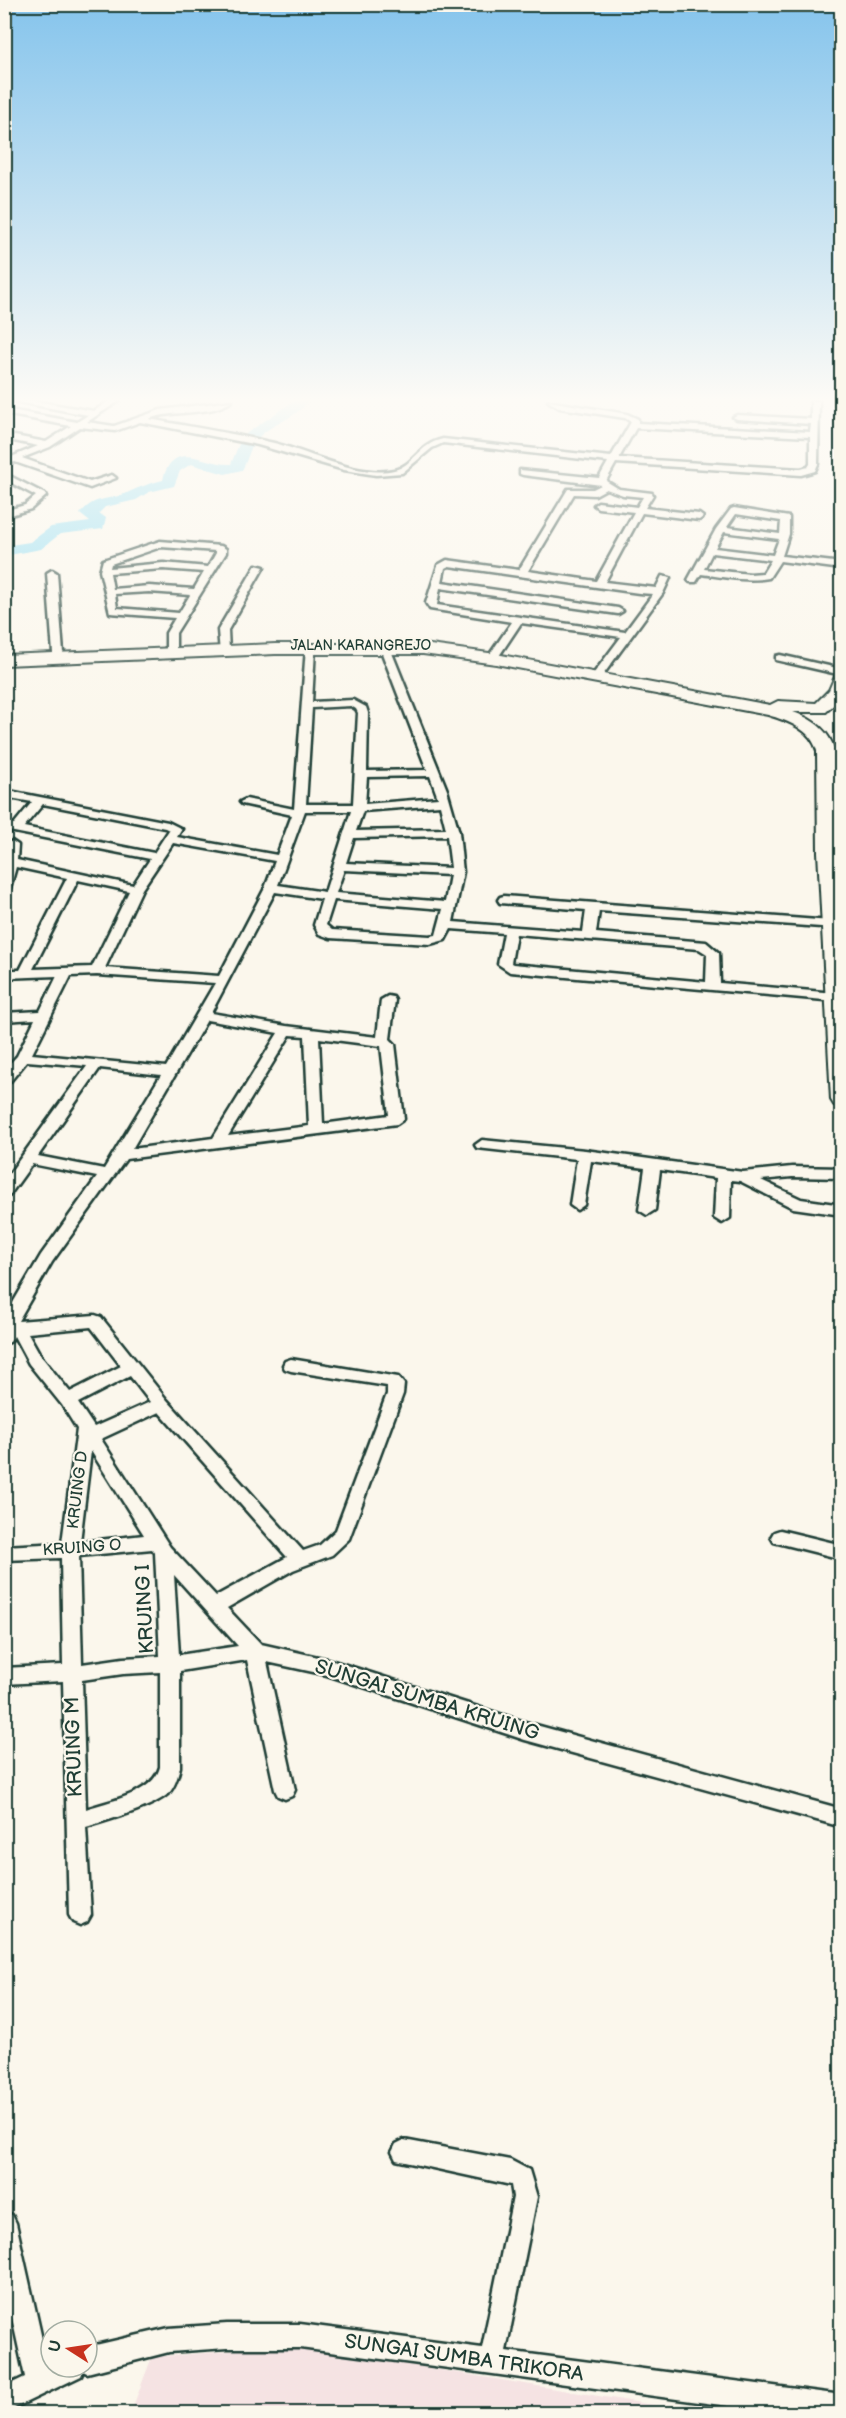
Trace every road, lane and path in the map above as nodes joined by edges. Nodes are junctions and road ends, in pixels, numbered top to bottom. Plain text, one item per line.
1 (557, 514) edge
2 (638, 514) edge
3 (668, 514) edge
4 (732, 514) edge
5 (754, 514) edge
6 (699, 517) dead end
7 (721, 530) junction
8 (784, 537) junction
9 (710, 550) junction
10 (776, 558) junction
11 (842, 566) edge
12 (259, 567) dead end
13 (210, 570) junction
14 (105, 571) junction
15 (52, 573) dead end
16 (522, 573) junction
17 (665, 578) dead end
18 (435, 584) junction
19 (599, 584) junction
20 (660, 591) junction
21 (109, 592) junction
22 (196, 592) junction
23 (624, 600) junction
24 (182, 616) junction
25 (518, 620) junction
26 (606, 631) junction
27 (628, 635) junction
28 (385, 648) junction
29 (171, 649) junction
30 (224, 649) junction
31 (310, 649) junction
32 (58, 653) junction
33 (495, 654) junction
34 (4, 655) edge
35 (780, 658) dead end
36 (4, 660) edge
37 (842, 672) edge
38 (598, 673) junction
39 (842, 678) edge
40 (307, 705) junction
41 (842, 707) edge
42 (820, 708) junction
43 (809, 727) junction
44 (842, 738) edge
45 (434, 773) junction
46 (361, 774) junction
47 (4, 793) edge
48 (40, 800) junction
49 (444, 801) junction
50 (246, 802) dead end
51 (358, 807) junction
52 (298, 810) junction
53 (10, 828) edge
54 (453, 832) junction
55 (349, 835) junction
56 (171, 839) junction
57 (12, 845) dead end
58 (156, 858) junction
59 (281, 859) junction
60 (11, 862) junction
61 (339, 866) junction
62 (457, 872) junction
63 (74, 875) junction
64 (4, 888) edge
65 (271, 888) junction
66 (136, 889) junction
67 (329, 896) junction
68 (504, 900) dead end
69 (450, 906) junction
70 (593, 907) junction
71 (831, 924) junction
72 (446, 925) junction
73 (511, 930) junction
74 (589, 936) junction
75 (97, 971) junction
76 (66, 972) junction
77 (25, 973) junction
78 (4, 974) edge
79 (223, 980) junction
80 (712, 986) junction
81 (835, 997) junction
82 (388, 1000) dead end
83 (44, 1015) junction
84 (204, 1016) junction
85 (4, 1017) edge
86 (286, 1030) junction
87 (312, 1034) junction
88 (383, 1042) junction
89 (23, 1057) junction
90 (96, 1063) junction
91 (170, 1072) junction
92 (4, 1080) edge
93 (842, 1100) edge
94 (316, 1129) junction
95 (217, 1143) junction
96 (482, 1145) dead end
97 (121, 1155) junction
98 (585, 1155) junction
99 (29, 1159) junction
100 (653, 1164) junction
101 (842, 1173) edge
102 (107, 1174) junction
103 (724, 1174) junction
104 (743, 1177) junction
105 (4, 1193) edge
106 (577, 1205) dead end
107 (647, 1210) dead end
108 (842, 1210) edge
109 (722, 1218) dead end
110 (9, 1326) edge
111 (291, 1365) dead end
112 (131, 1368) junction
113 (68, 1401) junction
114 (161, 1404) junction
115 (88, 1432) junction
116 (780, 1537) dead end
117 (161, 1546) junction
118 (70, 1550) junction
119 (842, 1552) edge
120 (4, 1553) edge
121 (300, 1560) junction
122 (215, 1606) junction
123 (255, 1651) junction
124 (170, 1664) junction
125 (72, 1673) junction
126 (4, 1676) edge
127 (285, 1790) dead end
128 (842, 1818) edge
129 (76, 1821) junction
130 (80, 1915) dead end
131 (404, 2152) dead end
132 (4, 2223) edge
133 (99, 2357) edge
134 (492, 2361) junction
135 (49, 2379) edge
136 (39, 2384) junction
137 (4, 2401) edge
138 (842, 2408) edge

1 - 16 street
2 - 19 street
3 - 6 street
4 - 7 street
5 - 8 street
7 - 8 street
7 - 9 street
8 - 10 street
9 - 10 street
9 - 10 street
10 - 11 street
12 - 30 street
13 - 14 street
13 - 14 street
13 - 22 street
14 - 21 street
15 - 32 street
16 - 18 street
16 - 19 street
17 - 20 street
18 - 23 street
18 - 25 street
19 - 23 street
20 - 23 street
20 - 27 street
21 - 22 street
21 - 24 street
22 - 24 street
23 - 26 street
24 - 29 street
25 - 26 street
25 - 33 street
26 - 27 street
27 - 38 street
28 - 31 main road, JALAN KARANGREJO
28 - 43 main road, JALAN KARANGREJO
28 - 45 street
29 - 30 main road, JALAN KARANGREJO
29 - 32 main road, JALAN KARANGREJO
30 - 31 main road, JALAN KARANGREJO
30 - 33 main road, JALAN KARANGREJO
30 - 36 main road, JALAN KARANGREJO
31 - 40 street
32 - 34 main road, JALAN KARANGREJO
33 - 38 main road, JALAN KARANGREJO
35 - 37 street
38 - 42 main road, JALAN KARANGREJO
39 - 42 main road
40 - 46 street
40 - 52 street
41 - 42 main road, JALAN KARANGREJO
42 - 43 main road
43 - 44 main road, JALAN KARANGREJO
43 - 71 main road
45 - 46 street
45 - 49 street
46 - 51 street
47 - 48 street
48 - 53 street
48 - 56 street
49 - 51 street
49 - 54 street
50 - 52 street
51 - 52 street
51 - 55 street
52 - 59 street
53 - 58 street
54 - 55 street
54 - 62 street
55 - 61 street
56 - 58 street
56 - 59 street
57 - 60 street
58 - 66 street
59 - 65 street
60 - 63 street
60 - 64 street
61 - 62 street
61 - 67 street
62 - 69 street
63 - 66 street
63 - 77 street
65 - 67 street
65 - 79 street
66 - 75 street
67 - 69 street
67 - 72 street
68 - 70 street
69 - 72 street
70 - 71 street
70 - 74 street
71 - 81 main road
72 - 73 street
73 - 74 street
73 - 80 street
74 - 80 street
75 - 76 street
75 - 79 street
76 - 77 street
76 - 83 street
77 - 78 street
79 - 84 street
80 - 81 street
81 - 93 main road
82 - 88 street
83 - 85 street
83 - 89 street
84 - 86 street
84 - 91 street
86 - 87 street
86 - 95 street
87 - 88 street
87 - 94 street
88 - 94 street
89 - 90 street
89 - 92 street
90 - 91 street
90 - 99 street
91 - 97 street
94 - 95 street
95 - 97 street
96 - 98 street
97 - 102 street
98 - 100 street
98 - 106 street
99 - 102 street
99 - 105 street
100 - 103 street
100 - 107 street
101 - 104 street
102 - 110 street
103 - 104 street
103 - 109 street
104 - 108 street
110 - 112 street
110 - 113 street
111 - 121 street
112 - 113 street
112 - 114 street
113 - 115 street
114 - 115 street
114 - 121 street
115 - 117 street
115 - 118 street, KRUING D
116 - 119 street
117 - 118 street, KRUING O
117 - 122 street
117 - 124 street, KRUING I
118 - 120 street, KRUING O
118 - 125 street, KRUING D
121 - 122 street
122 - 123 street
123 - 124 street, SUNGAI SUMBA KRUING
123 - 127 street
123 - 128 street, SUNGAI SUMBA KRUING
124 - 125 street, SUNGAI SUMBA KRUING
124 - 129 street, KRUING I
125 - 126 street, SUNGAI SUMBA KRUING
125 - 129 street, KRUING M
129 - 130 street, KRUING M
131 - 134 street
132 - 136 street
133 - 134 street, SUNGAI SUMBA TRIKORA
134 - 138 street, SUNGAI SUMBA TRIKORA
135 - 136 street
136 - 137 street

